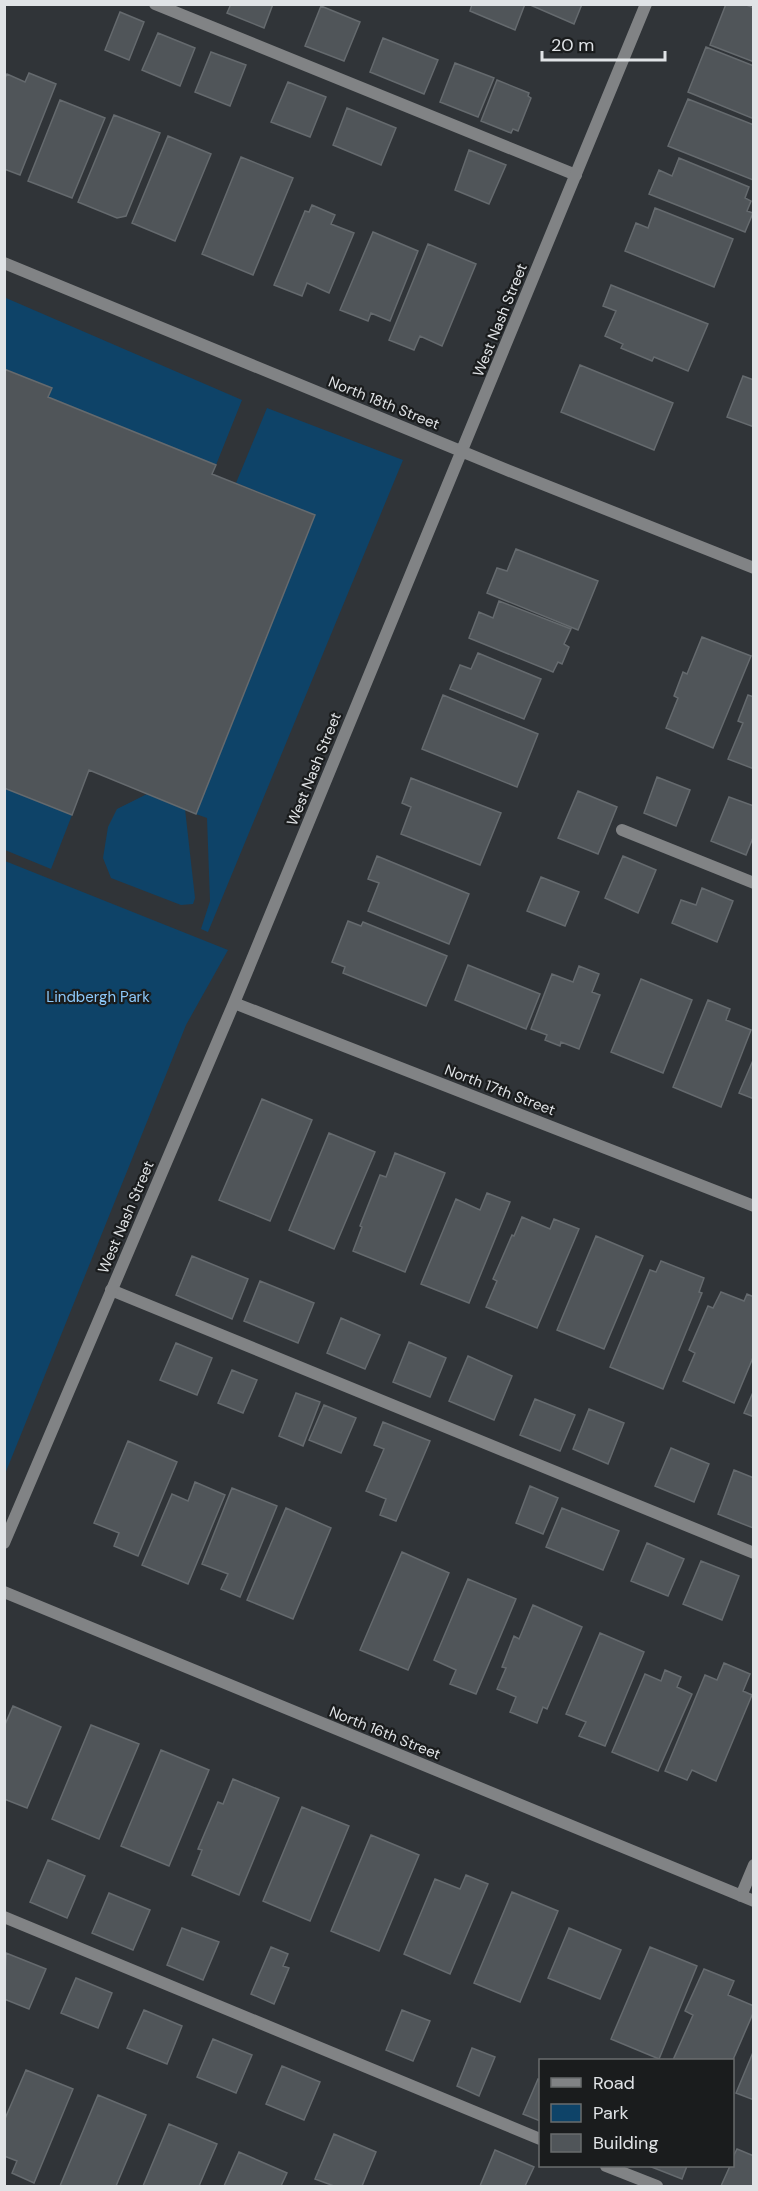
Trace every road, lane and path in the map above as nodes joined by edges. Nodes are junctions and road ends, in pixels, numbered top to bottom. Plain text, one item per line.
1 (155, 4) edge
2 (646, 4) edge
3 (576, 174) junction
4 (4, 263) edge
5 (462, 452) junction
6 (753, 568) edge
7 (622, 830) dead end
8 (753, 883) edge
9 (234, 1003) junction
10 (753, 1206) edge
11 (111, 1290) junction
12 (4, 1543) edge
13 (753, 1553) edge
14 (4, 1592) edge
15 (753, 1865) edge
16 (741, 1896) junction
17 (753, 1901) edge
18 (4, 1917) edge
19 (539, 2139) edge
20 (608, 2167) edge
21 (657, 2187) edge

1 - 3 street
2 - 3 street, West Nash Street
3 - 5 street, West Nash Street
4 - 5 street, North 18th Street
5 - 6 street, North 18th Street
5 - 9 street, West Nash Street
7 - 8 street
9 - 10 street, North 17th Street
9 - 11 street, West Nash Street
11 - 12 street, West Nash Street
11 - 13 street
14 - 16 street, North 16th Street
15 - 16 street
16 - 17 street, North 16th Street
18 - 19 street
20 - 21 street

